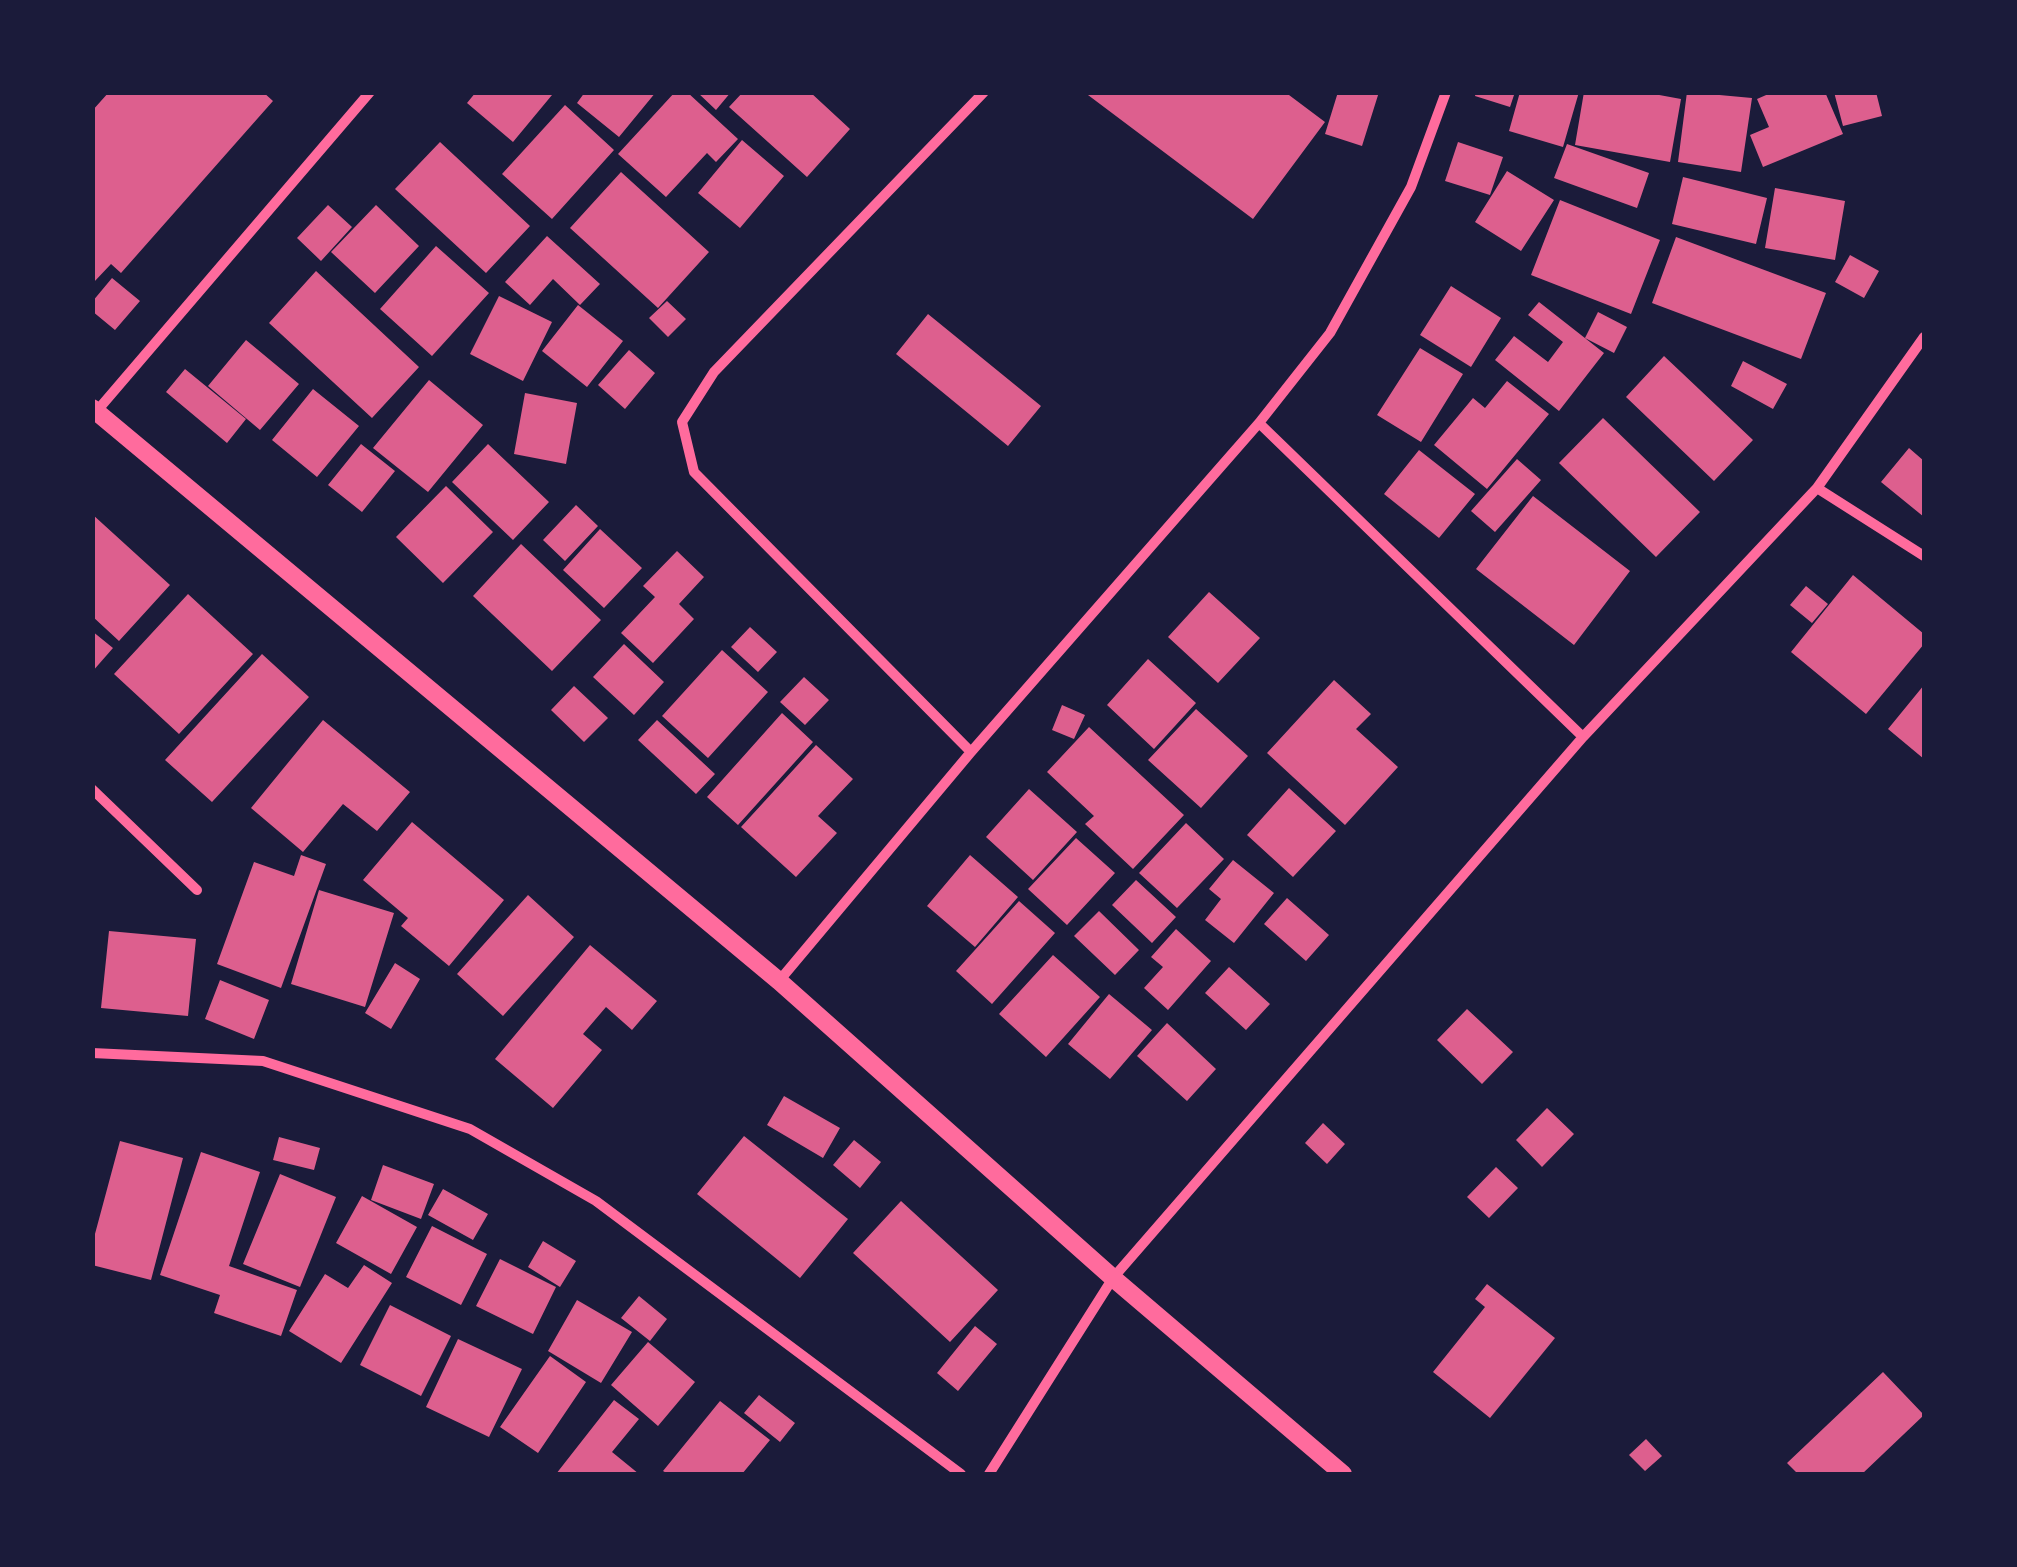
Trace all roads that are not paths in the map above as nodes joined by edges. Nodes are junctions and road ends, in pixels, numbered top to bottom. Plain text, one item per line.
1 (370, 92) edge
2 (984, 92) edge
3 (1446, 92) edge
4 (1924, 337) edge
5 (94, 412) edge
6 (1259, 422) junction
7 (1816, 488) junction
8 (1924, 556) edge
9 (1584, 737) junction
10 (972, 752) junction
11 (92, 789) edge
12 (197, 890) dead end
13 (779, 981) junction
14 (92, 1053) edge
15 (1112, 1278) junction
16 (961, 1474) edge
17 (989, 1474) edge
18 (1343, 1474) edge

1 - 5 street
2 - 10 street
3 - 6 street
4 - 7 street
5 - 13 street
6 - 9 street
6 - 10 street
7 - 8 street
7 - 9 street
9 - 15 street
10 - 13 street
11 - 12 street
13 - 15 street
14 - 16 street
15 - 17 street
15 - 18 street

